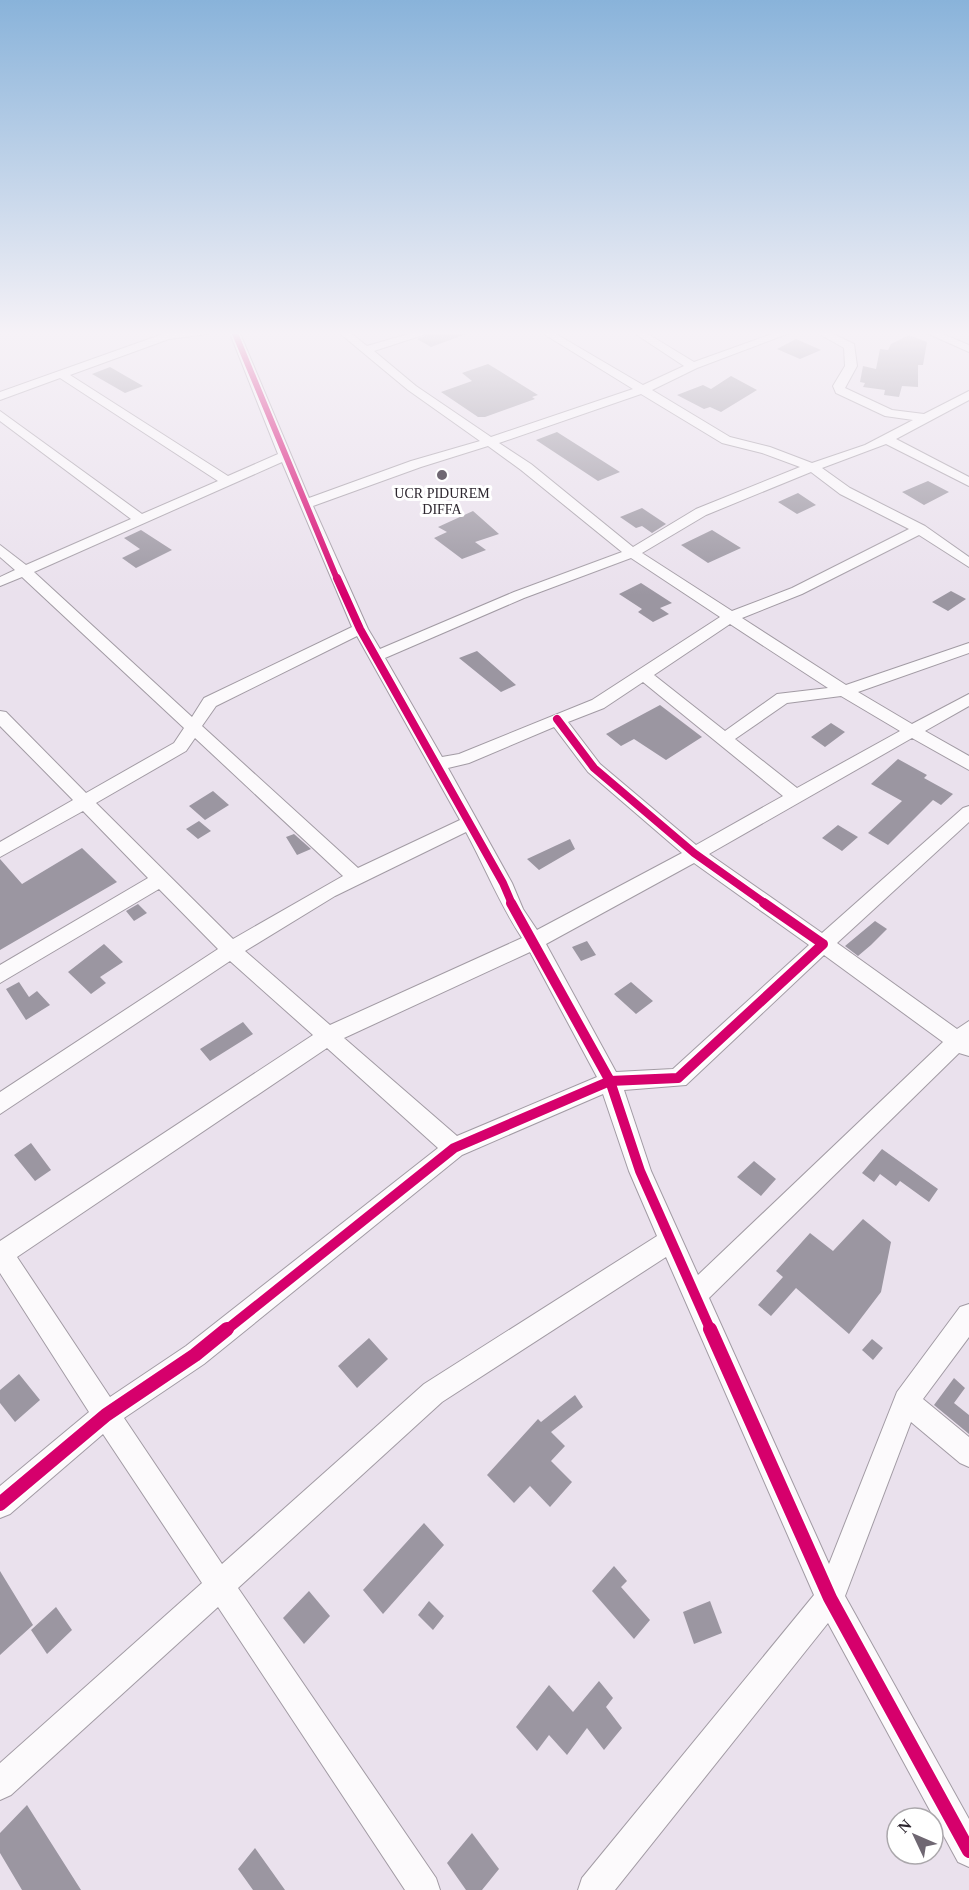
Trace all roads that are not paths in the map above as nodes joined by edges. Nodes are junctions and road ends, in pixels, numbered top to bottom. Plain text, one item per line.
1 (6, 419) edge
2 (131, 419) edge
3 (270, 419) edge
4 (459, 419) edge
5 (556, 419) edge
6 (693, 419) edge
7 (923, 419) edge
8 (885, 438) junction
9 (492, 441) junction
10 (285, 456) junction
11 (812, 467) junction
12 (228, 482) junction
13 (969, 482) edge
14 (305, 504) junction
15 (141, 520) junction
16 (920, 529) junction
17 (0, 549) edge
18 (632, 554) junction
19 (969, 563) edge
20 (25, 572) junction
21 (0, 582) edge
22 (730, 617) junction
23 (360, 629) junction
24 (969, 648) edge
25 (376, 656) junction
26 (643, 674) junction
27 (844, 691) junction
28 (969, 699) edge
29 (0, 716) edge
30 (557, 719) junction
31 (194, 726) junction
32 (912, 730) junction
33 (723, 740) junction
34 (438, 764) junction
35 (969, 764) edge
36 (795, 796) junction
37 (83, 800) junction
38 (969, 812) edge
39 (470, 823) junction
40 (0, 850) edge
41 (694, 853) junction
42 (356, 878) junction
43 (159, 880) junction
44 (534, 941) junction
45 (823, 944) junction
46 (231, 950) junction
47 (0, 975) edge
48 (328, 1036) junction
49 (965, 1040) edge
50 (610, 1081) junction
51 (0, 1104) edge
52 (454, 1148) junction
53 (672, 1240) junction
54 (0, 1253) edge
55 (696, 1294) junction
56 (969, 1316) edge
57 (906, 1401) junction
58 (106, 1415) junction
59 (969, 1454) edge
60 (0, 1504) edge
61 (220, 1586) junction
62 (830, 1598) junction
63 (0, 1784) edge
64 (969, 1851) edge
65 (424, 1890) edge
66 (594, 1890) edge

1 - 15 street
2 - 12 street
3 - 10 street
4 - 9 street
5 - 9 street
6 - 11 street
7 - 8 street
8 - 11 street
8 - 13 street
9 - 14 street
9 - 18 street
10 - 12 street
10 - 14 street
11 - 16 street
11 - 18 street
12 - 15 street
14 - 23 street
15 - 20 street
16 - 19 street
16 - 22 street
17 - 20 street
18 - 22 street
18 - 25 street
20 - 21 street
20 - 31 street
22 - 26 street
22 - 27 street
23 - 25 street
23 - 31 street
24 - 27 street
25 - 34 street
26 - 30 street
26 - 33 street
27 - 32 street
27 - 33 street
28 - 32 street
29 - 37 street
30 - 34 street
30 - 41 street
31 - 37 street
31 - 42 street
32 - 35 street
32 - 36 street
33 - 36 street
34 - 39 street
36 - 41 street
37 - 40 street
37 - 43 street
38 - 45 street
39 - 42 street
39 - 44 street
41 - 44 street
41 - 45 street
42 - 46 street
43 - 46 street
43 - 47 street
44 - 48 street
44 - 50 street
45 - 49 street
45 - 50 street
46 - 48 street
46 - 51 street
48 - 52 street
48 - 54 street
49 - 55 street
50 - 52 street
50 - 53 street
52 - 58 street
53 - 55 street
53 - 61 street
54 - 58 street
55 - 62 street
56 - 57 street
57 - 59 street
57 - 62 street
58 - 60 street
58 - 61 street
61 - 63 street
61 - 65 street
62 - 64 street
62 - 66 street

